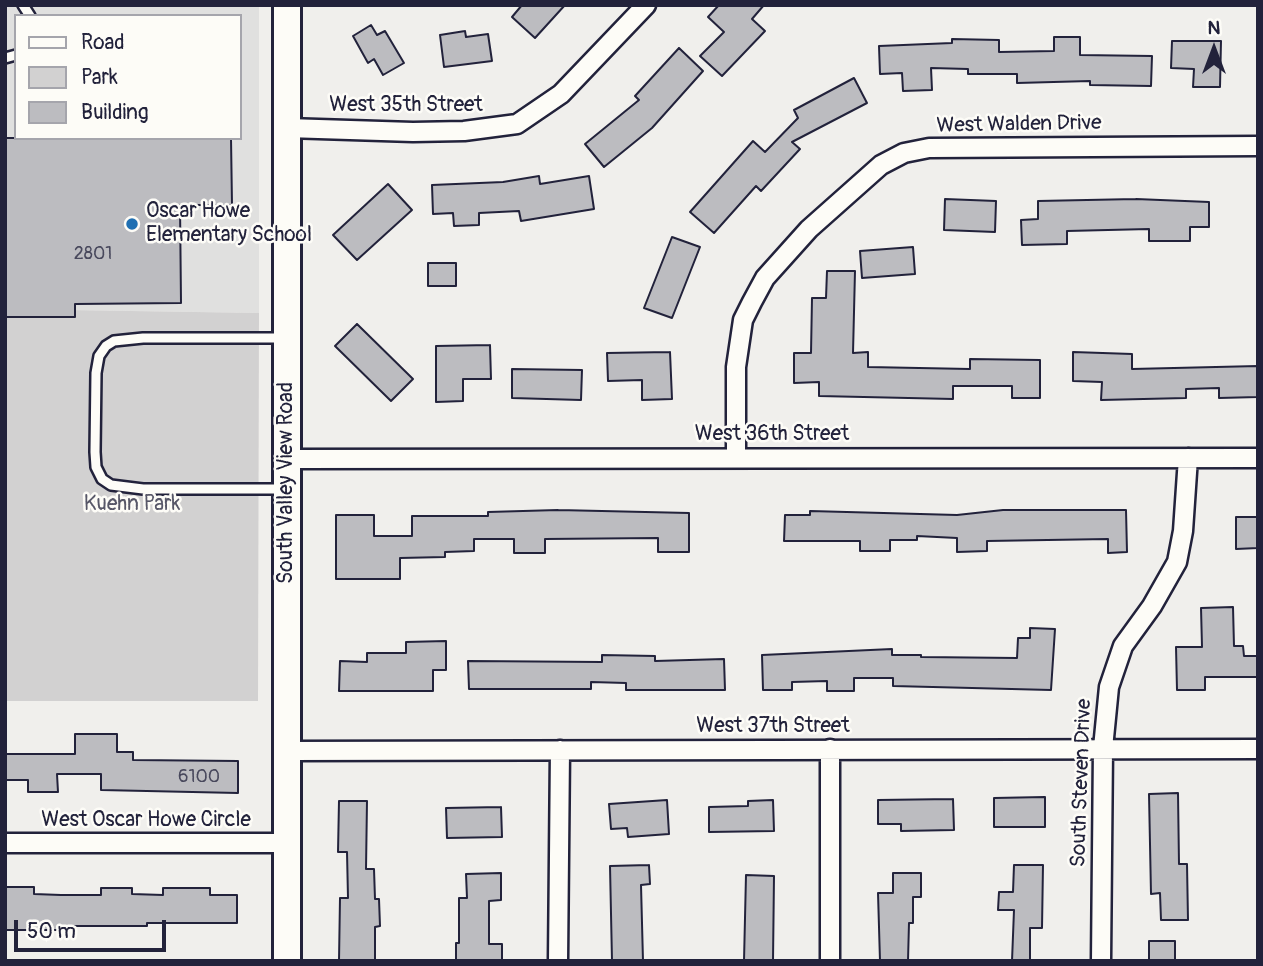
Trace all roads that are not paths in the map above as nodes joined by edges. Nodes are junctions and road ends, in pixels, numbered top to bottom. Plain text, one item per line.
1 (287, 5) edge
2 (646, 5) edge
3 (287, 128) junction
4 (1258, 146) edge
5 (287, 338) junction
6 (736, 458) junction
7 (1188, 458) junction
8 (1258, 458) edge
9 (287, 459) junction
10 (287, 489) junction
11 (1103, 748) junction
12 (830, 749) junction
13 (1258, 749) edge
14 (560, 750) junction
15 (287, 751) junction
16 (287, 843) junction
17 (5, 844) edge
18 (287, 961) edge
19 (558, 961) edge
20 (830, 961) edge
21 (1101, 961) edge

1 - 3 street, South Valley View Road
2 - 3 street, West 35th Street
3 - 5 street, South Valley View Road
4 - 6 street, West Walden Drive
5 - 9 street, South Valley View Road
5 - 10 lane
6 - 7 street, West 36th Street
6 - 9 street, West 36th Street
7 - 8 street, West 36th Street
7 - 11 street, South Steven Drive
9 - 10 street, South Valley View Road
10 - 15 street, South Valley View Road
11 - 12 street, West 37th Street
11 - 13 street, West 37th Street
11 - 21 street, South Steven Drive
12 - 14 street, West 37th Street
12 - 20 street
14 - 15 street, West 37th Street
14 - 19 street
15 - 16 street, South Valley View Road
16 - 17 street, West Oscar Howe Circle
16 - 18 street, South Valley View Road

